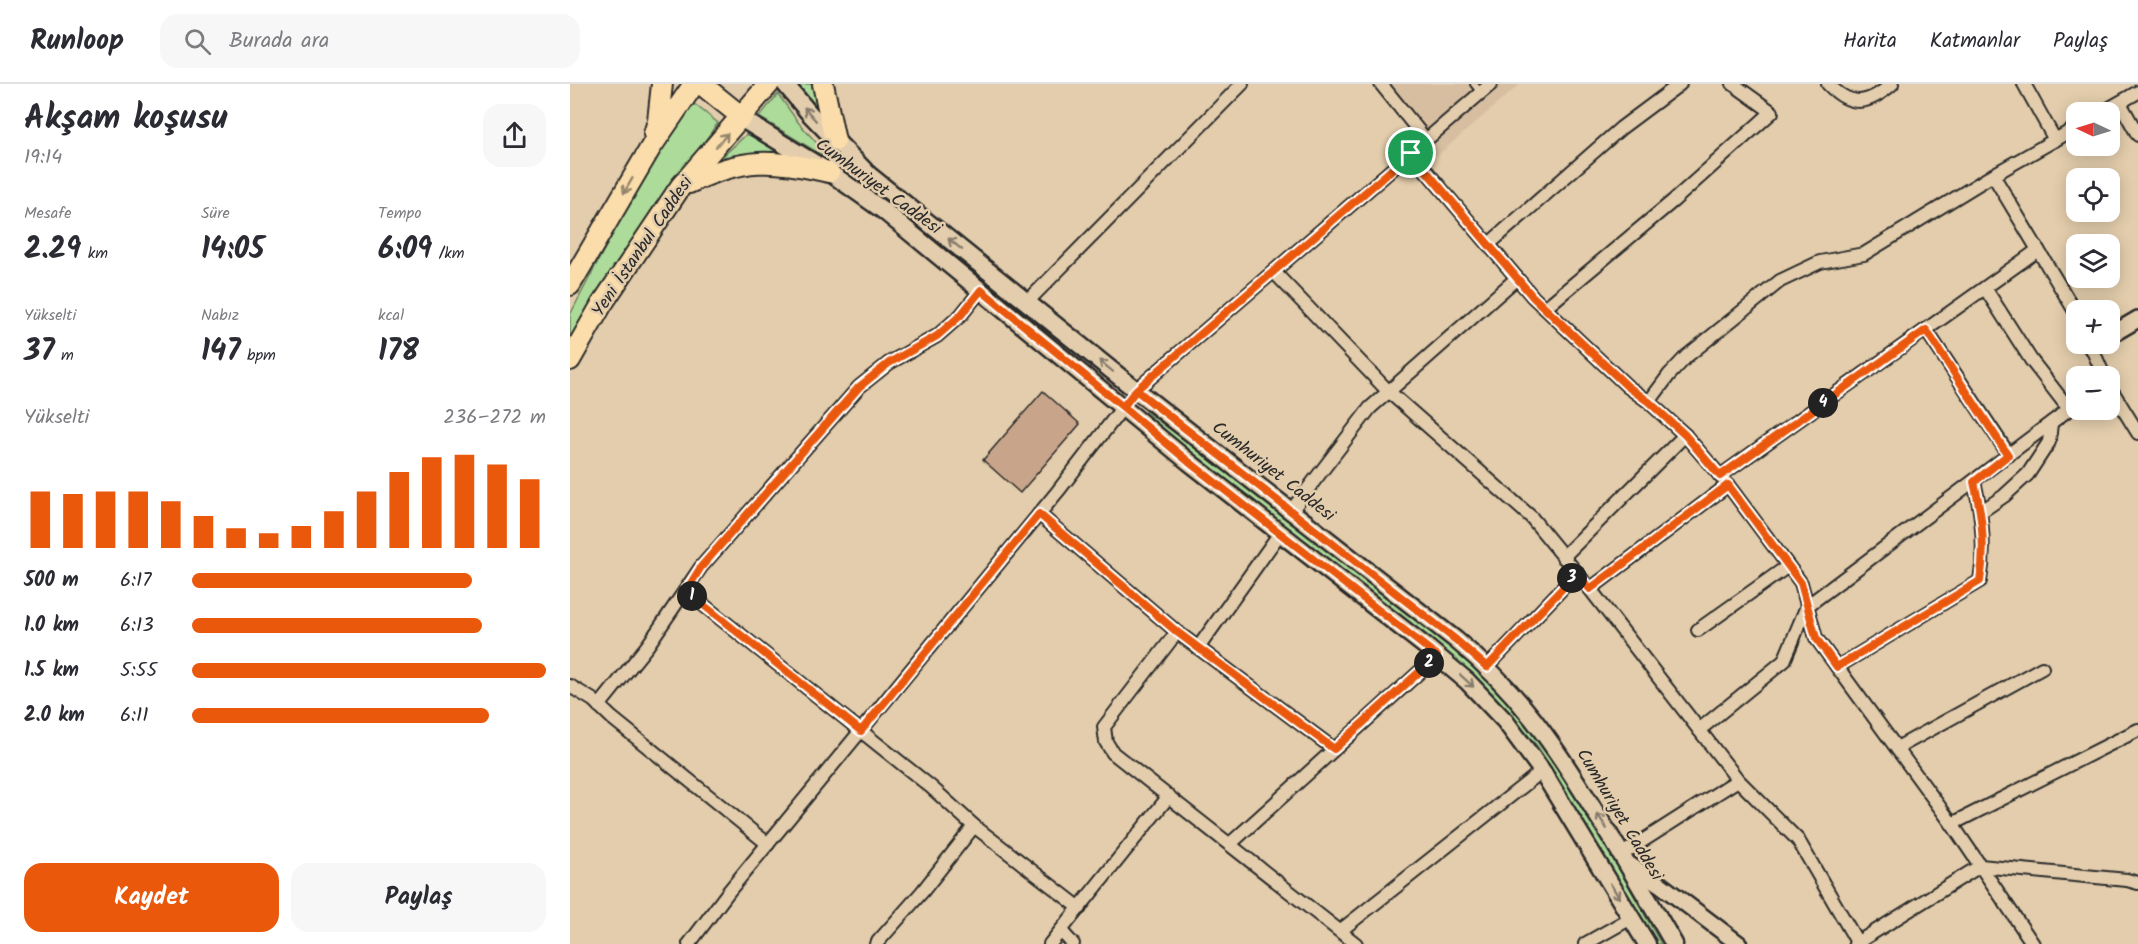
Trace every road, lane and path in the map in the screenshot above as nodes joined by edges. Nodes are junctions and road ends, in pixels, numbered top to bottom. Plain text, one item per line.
1 (662, 84) edge
2 (694, 84) edge
3 (701, 84) edge
4 (769, 84) edge
5 (785, 84) edge
6 (823, 84) edge
7 (1242, 84) edge
8 (1381, 84) edge
9 (1491, 84) edge
10 (1680, 84) edge
11 (1733, 84) edge
12 (1828, 84) edge
13 (1892, 84) edge
14 (2024, 84) edge
15 (1477, 88) edge
16 (2138, 92) edge
17 (2120, 103) joint
18 (742, 117) junction
19 (2066, 134) edge
20 (2138, 135) edge
21 (1426, 140) junction
22 (2055, 140) junction
23 (835, 141) junction
24 (651, 147) junction
25 (1411, 153) junction
26 (829, 172) junction
27 (1993, 175) junction
28 (681, 186) junction
29 (1489, 244) junction
30 (2038, 250) junction
31 (1274, 272) junction
32 (1517, 278) junction
33 (570, 285) edge
34 (1984, 288) junction
35 (981, 290) junction
36 (2068, 300) edge
37 (1027, 303) junction
38 (1545, 308) junction
39 (2138, 319) edge
40 (1926, 330) junction
41 (2120, 330) edge
42 (570, 360) edge
43 (1136, 390) junction
44 (1388, 391) junction
45 (2066, 398) edge
46 (1649, 402) junction
47 (2120, 404) edge
48 (1123, 407) junction
49 (2066, 411) edge
50 (2051, 423) junction
51 (2138, 433) edge
52 (1685, 435) junction
53 (2008, 455) junction
54 (1724, 481) junction
55 (1974, 482) junction
56 (1292, 511) junction
57 (1982, 511) junction
58 (1039, 514) junction
59 (1280, 533) junction
60 (1563, 557) junction
61 (1788, 566) junction
62 (1577, 573) junction
63 (1590, 589) junction
64 (686, 591) junction
65 (1807, 606) junction
66 (1698, 630) dead end
67 (1177, 632) junction
68 (1198, 648) junction
69 (1437, 656) junction
70 (1487, 667) junction
71 (1837, 667) junction
72 (2042, 668) dead end
73 (570, 686) edge
74 (599, 706) junction
75 (1699, 730) junction
76 (2138, 730) edge
77 (861, 731) junction
78 (1897, 748) junction
79 (1334, 749) junction
80 (1542, 771) junction
81 (1738, 780) junction
82 (1169, 796) junction
83 (1952, 824) junction
84 (974, 826) junction
85 (768, 844) junction
86 (1230, 844) junction
87 (1625, 859) junction
88 (1980, 866) junction
89 (2138, 883) edge
90 (1080, 908) junction
91 (1631, 918) junction
92 (1061, 931) junction
93 (1340, 931) junction
94 (1856, 943) edge
95 (689, 944) edge
96 (876, 944) edge
97 (1050, 944) edge
98 (1073, 944) edge
99 (1356, 944) edge
100 (1585, 944) edge
101 (1647, 944) edge
102 (1674, 944) edge
103 (1739, 944) edge
104 (2032, 944) edge

1 - 24 highway
2 - 24 highway
3 - 18 highway
4 - 18 highway, Yeni İstanbul Caddesi
23 -> 5 main road, Cumhuriyet Caddesi
6 - 23 highway
7 - 37 street
8 - 21 street
9 - 15 street
10 - 29 street
11 - 38 street
12 - 13 street
14 - 22 street
15 - 21 street
16 - 17 street
17 - 20 street
18 - 26 main road, Cumhuriyet Caddesi
28 -> 18 highway, Yeni İstanbul Caddesi
19 - 22 street
21 - 25 street
22 - 27 street
37 -> 23 main road, Cumhuriyet Caddesi
24 -> 33 highway
25 - 29 street
25 - 31 street
26 - 28 highway
26 - 35 main road, Cumhuriyet Caddesi
27 - 30 street
27 - 46 street
28 - 42 highway, Yeni İstanbul Caddesi
29 - 32 street
30 - 34 street
30 - 36 street
31 - 43 street
31 - 44 street
32 - 38 street
32 - 44 street
34 - 40 street
34 - 45 street
35 - 48 main road, Cumhuriyet Caddesi
35 - 64 street
43 -> 37 main road, Cumhuriyet Caddesi
38 - 46 street
39 - 41 street
40 - 53 street
40 - 54 street
43 - 48 main road
43 - 56 main road, Cumhuriyet Caddesi
44 - 56 street
44 - 60 street
46 - 52 street
47 - 51 street
48 - 58 street
48 - 59 main road, Cumhuriyet Caddesi
49 - 50 street
50 - 53 street
50 - 57 street
52 - 54 street
52 - 60 street
53 - 55 street
54 - 61 street
54 - 63 street
55 - 57 street
55 - 65 street
56 - 70 main road, Cumhuriyet Caddesi
57 - 71 street
58 - 67 street
58 - 77 street
59 - 68 street
59 - 69 main road, Cumhuriyet Caddesi
60 - 62 street
61 - 65 street
61 - 66 street
62 - 63 street
62 - 70 street
63 - 75 street
64 - 74 street
64 - 77 street
65 - 71 street
65 - 75 street
67 - 68 street
67 - 82 street
68 - 79 street
69 - 79 street
69 -> 80 main road, Cumhuriyet Caddesi
87 -> 70 main road, Cumhuriyet Caddesi
71 - 78 street
72 - 78 street
73 - 74 street
74 - 85 street
75 - 81 street
76 - 83 street
77 - 84 street
77 - 85 street
78 - 83 street
79 - 86 street
80 -> 91 main road, Cumhuriyet Caddesi
80 - 93 street
81 - 87 street
81 - 94 street
82 - 86 street
82 - 90 street
83 - 88 street
84 - 90 street
84 - 96 street
85 - 95 street
86 - 93 street
87 - 102 main road, Cumhuriyet Caddesi
87 - 103 street
88 - 89 street
88 - 94 street
88 - 104 street
90 - 92 street
91 - 100 street
91 - 101 main road, Cumhuriyet Caddesi
92 - 97 street
92 - 98 street
93 - 99 street

